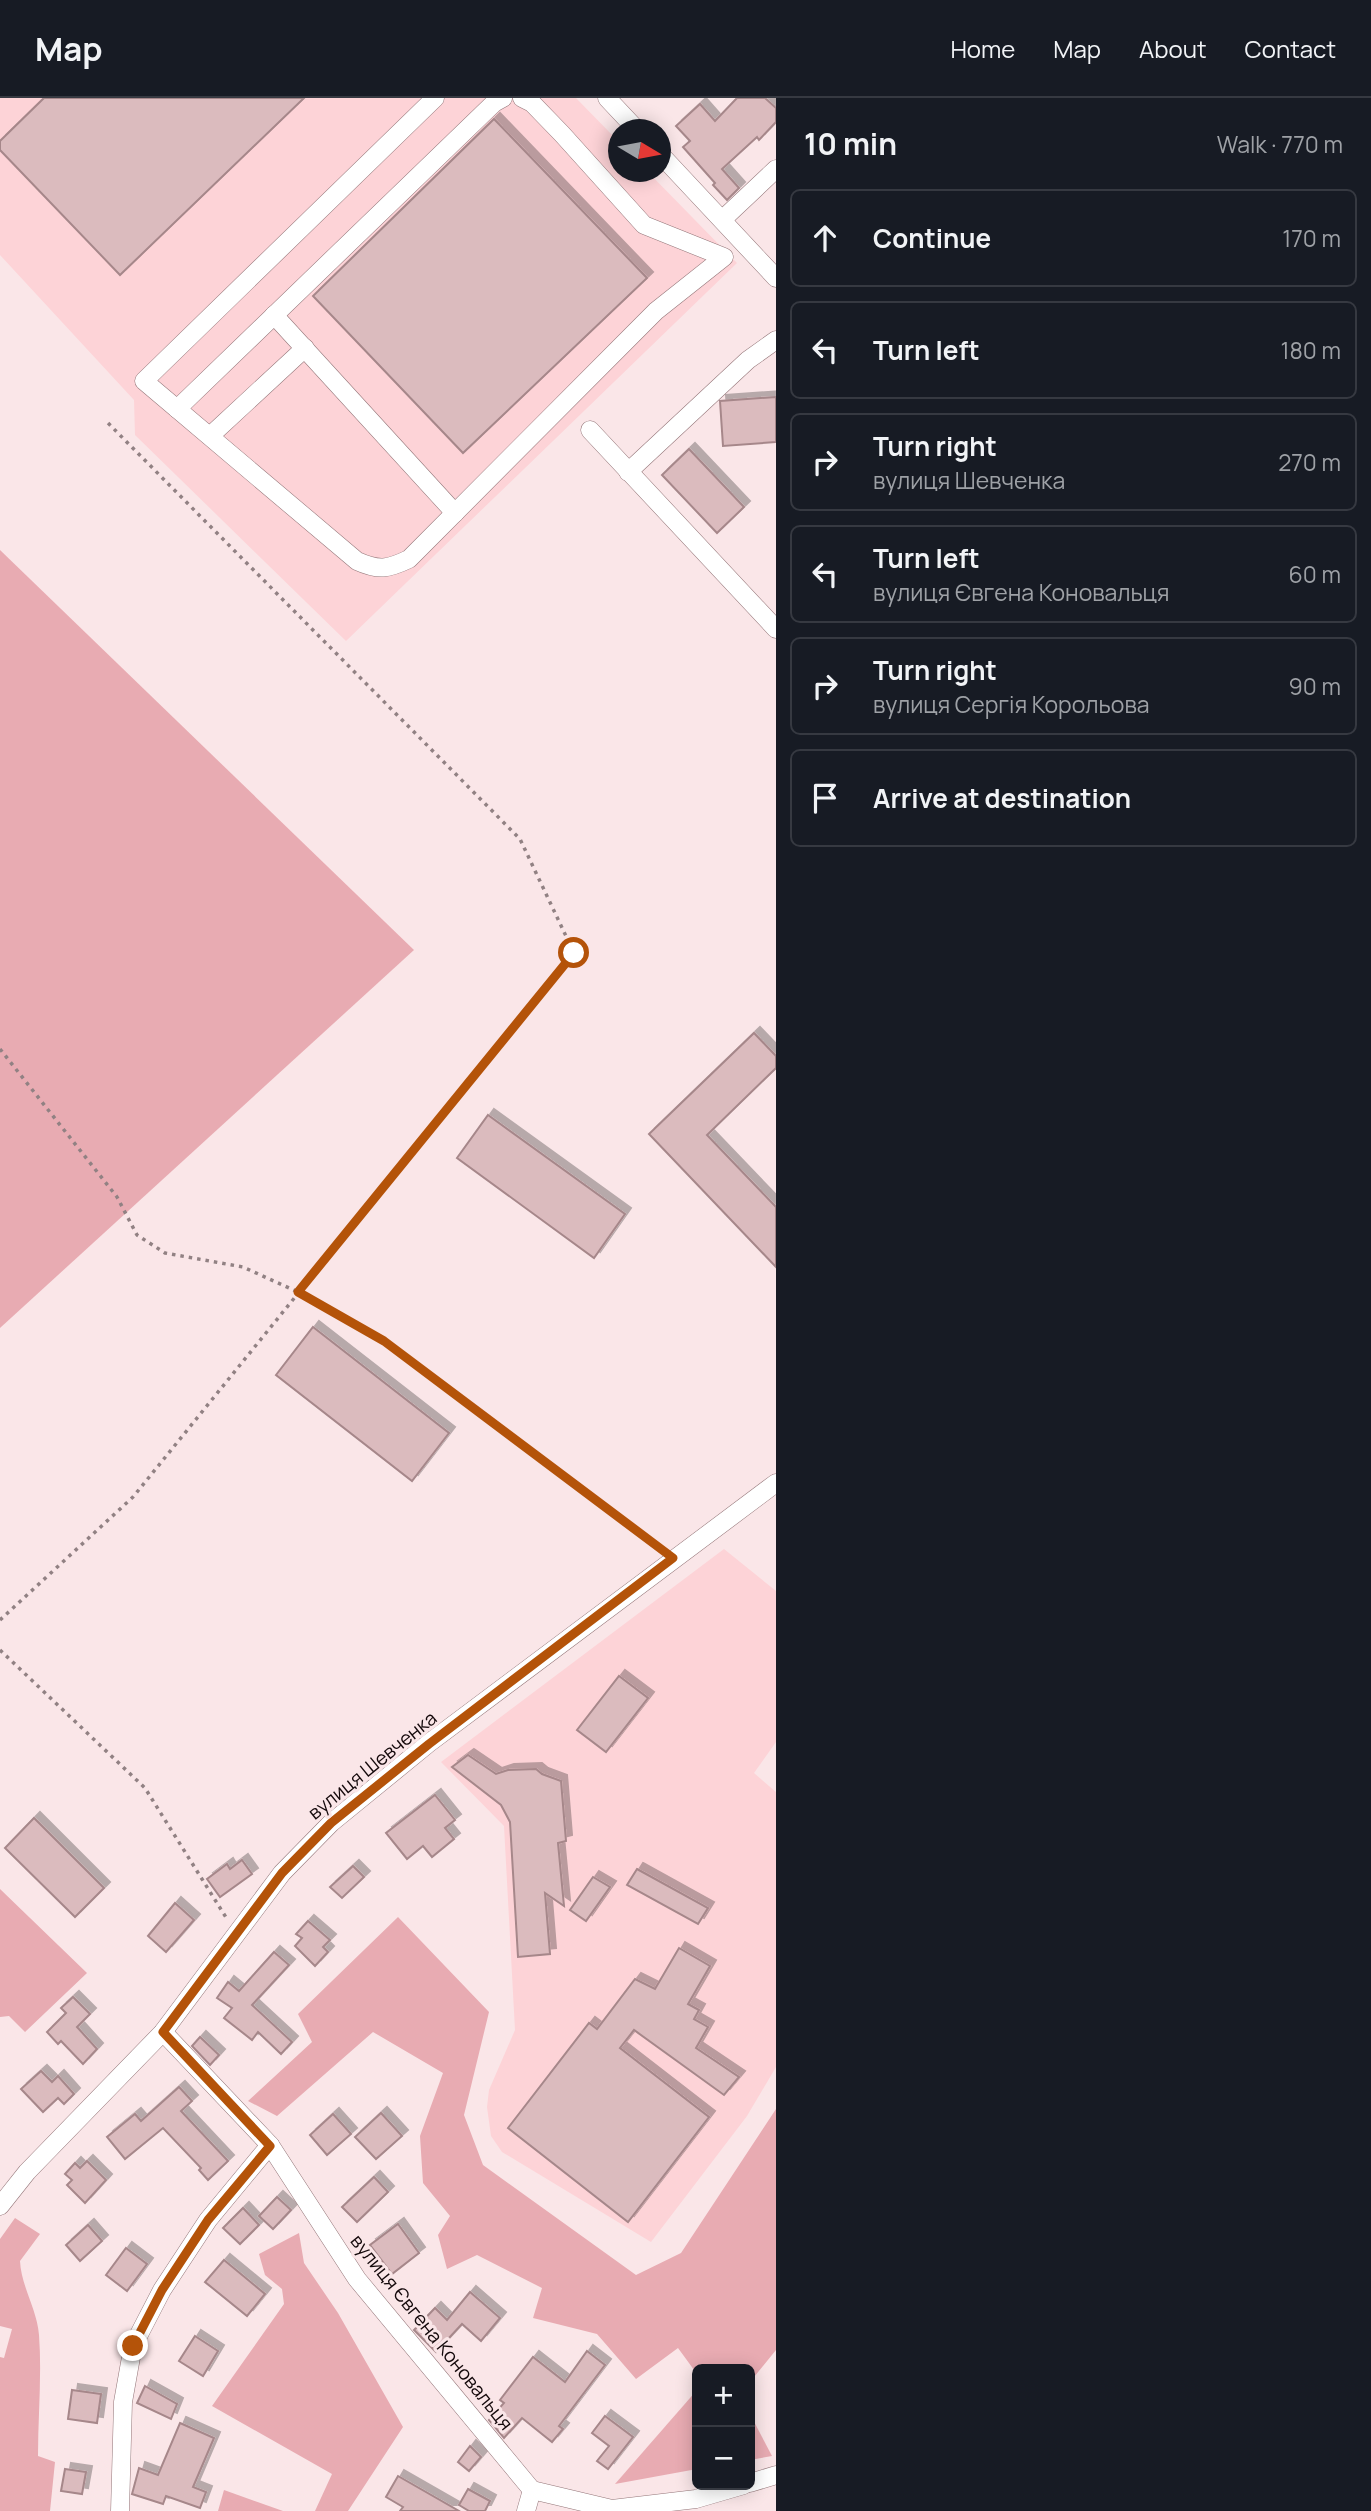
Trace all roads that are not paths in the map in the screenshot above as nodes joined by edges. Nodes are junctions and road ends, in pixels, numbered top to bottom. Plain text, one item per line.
1 (503, 98) edge
2 (522, 98) edge
3 (607, 98) edge
4 (427, 101) edge
5 (627, 119) edge
6 (671, 165) edge
7 (776, 169) edge
8 (723, 219) junction
9 (776, 278) edge
10 (274, 315) junction
11 (776, 340) edge
12 (306, 348) junction
13 (177, 408) junction
14 (590, 430) dead end
15 (210, 436) junction
16 (628, 472) junction
17 (455, 513) junction
18 (776, 629) edge
19 (776, 1483) edge
20 (163, 2032) junction
21 (270, 2146) junction
22 (0, 2206) edge
23 (776, 2475) edge
24 (755, 2481) edge
25 (532, 2490) junction
26 (727, 2490) edge
27 (120, 2511) edge
28 (526, 2511) edge

1 - 10 street
2 - 17 street
3 - 5 street
4 - 13 street
6 - 8 street
7 - 8 street
8 - 9 street
10 - 12 street
10 - 13 street
11 - 16 street
12 - 15 street
12 - 17 street
13 - 15 street
14 - 16 street
15 - 17 street
16 - 18 street
19 - 20 street, вулиця Шевченка
20 - 21 street, вулиця Євгена Коновальця
20 - 22 street, вулиця Шевченка
21 - 25 street, вулиця Євгена Коновальця
21 - 27 street
23 - 24 street
25 - 26 street
25 - 28 street

